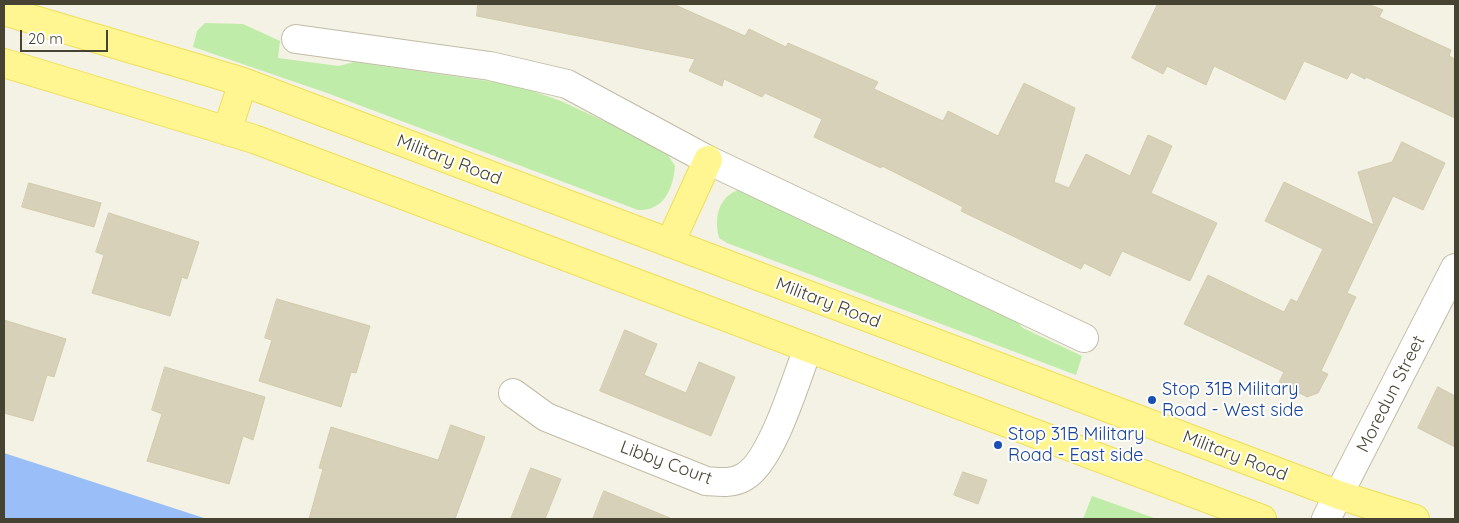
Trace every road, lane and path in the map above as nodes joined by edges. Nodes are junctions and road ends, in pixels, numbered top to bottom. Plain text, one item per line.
1 (4, 11) edge
2 (296, 39) dead end
3 (4, 63) edge
4 (242, 82) junction
5 (227, 131) junction
6 (708, 160) junction
7 (670, 243) junction
8 (1455, 268) edge
9 (1084, 338) dead end
10 (808, 348) junction
11 (513, 393) dead end
12 (1339, 495) junction
13 (1262, 519) edge
14 (1326, 519) edge
15 (1415, 519) edge

1 - 4 main road, Military Road
2 - 6 street
3 - 5 main road
4 - 5 main road
4 - 7 main road, Military Road
5 - 10 main road
6 - 7 main road
6 - 9 street
7 - 12 main road, Military Road
8 - 12 street, Moredun Street
10 - 11 street, Libby Court
10 - 13 main road
12 - 14 street, Moredun Street
12 - 15 main road, Military Road

